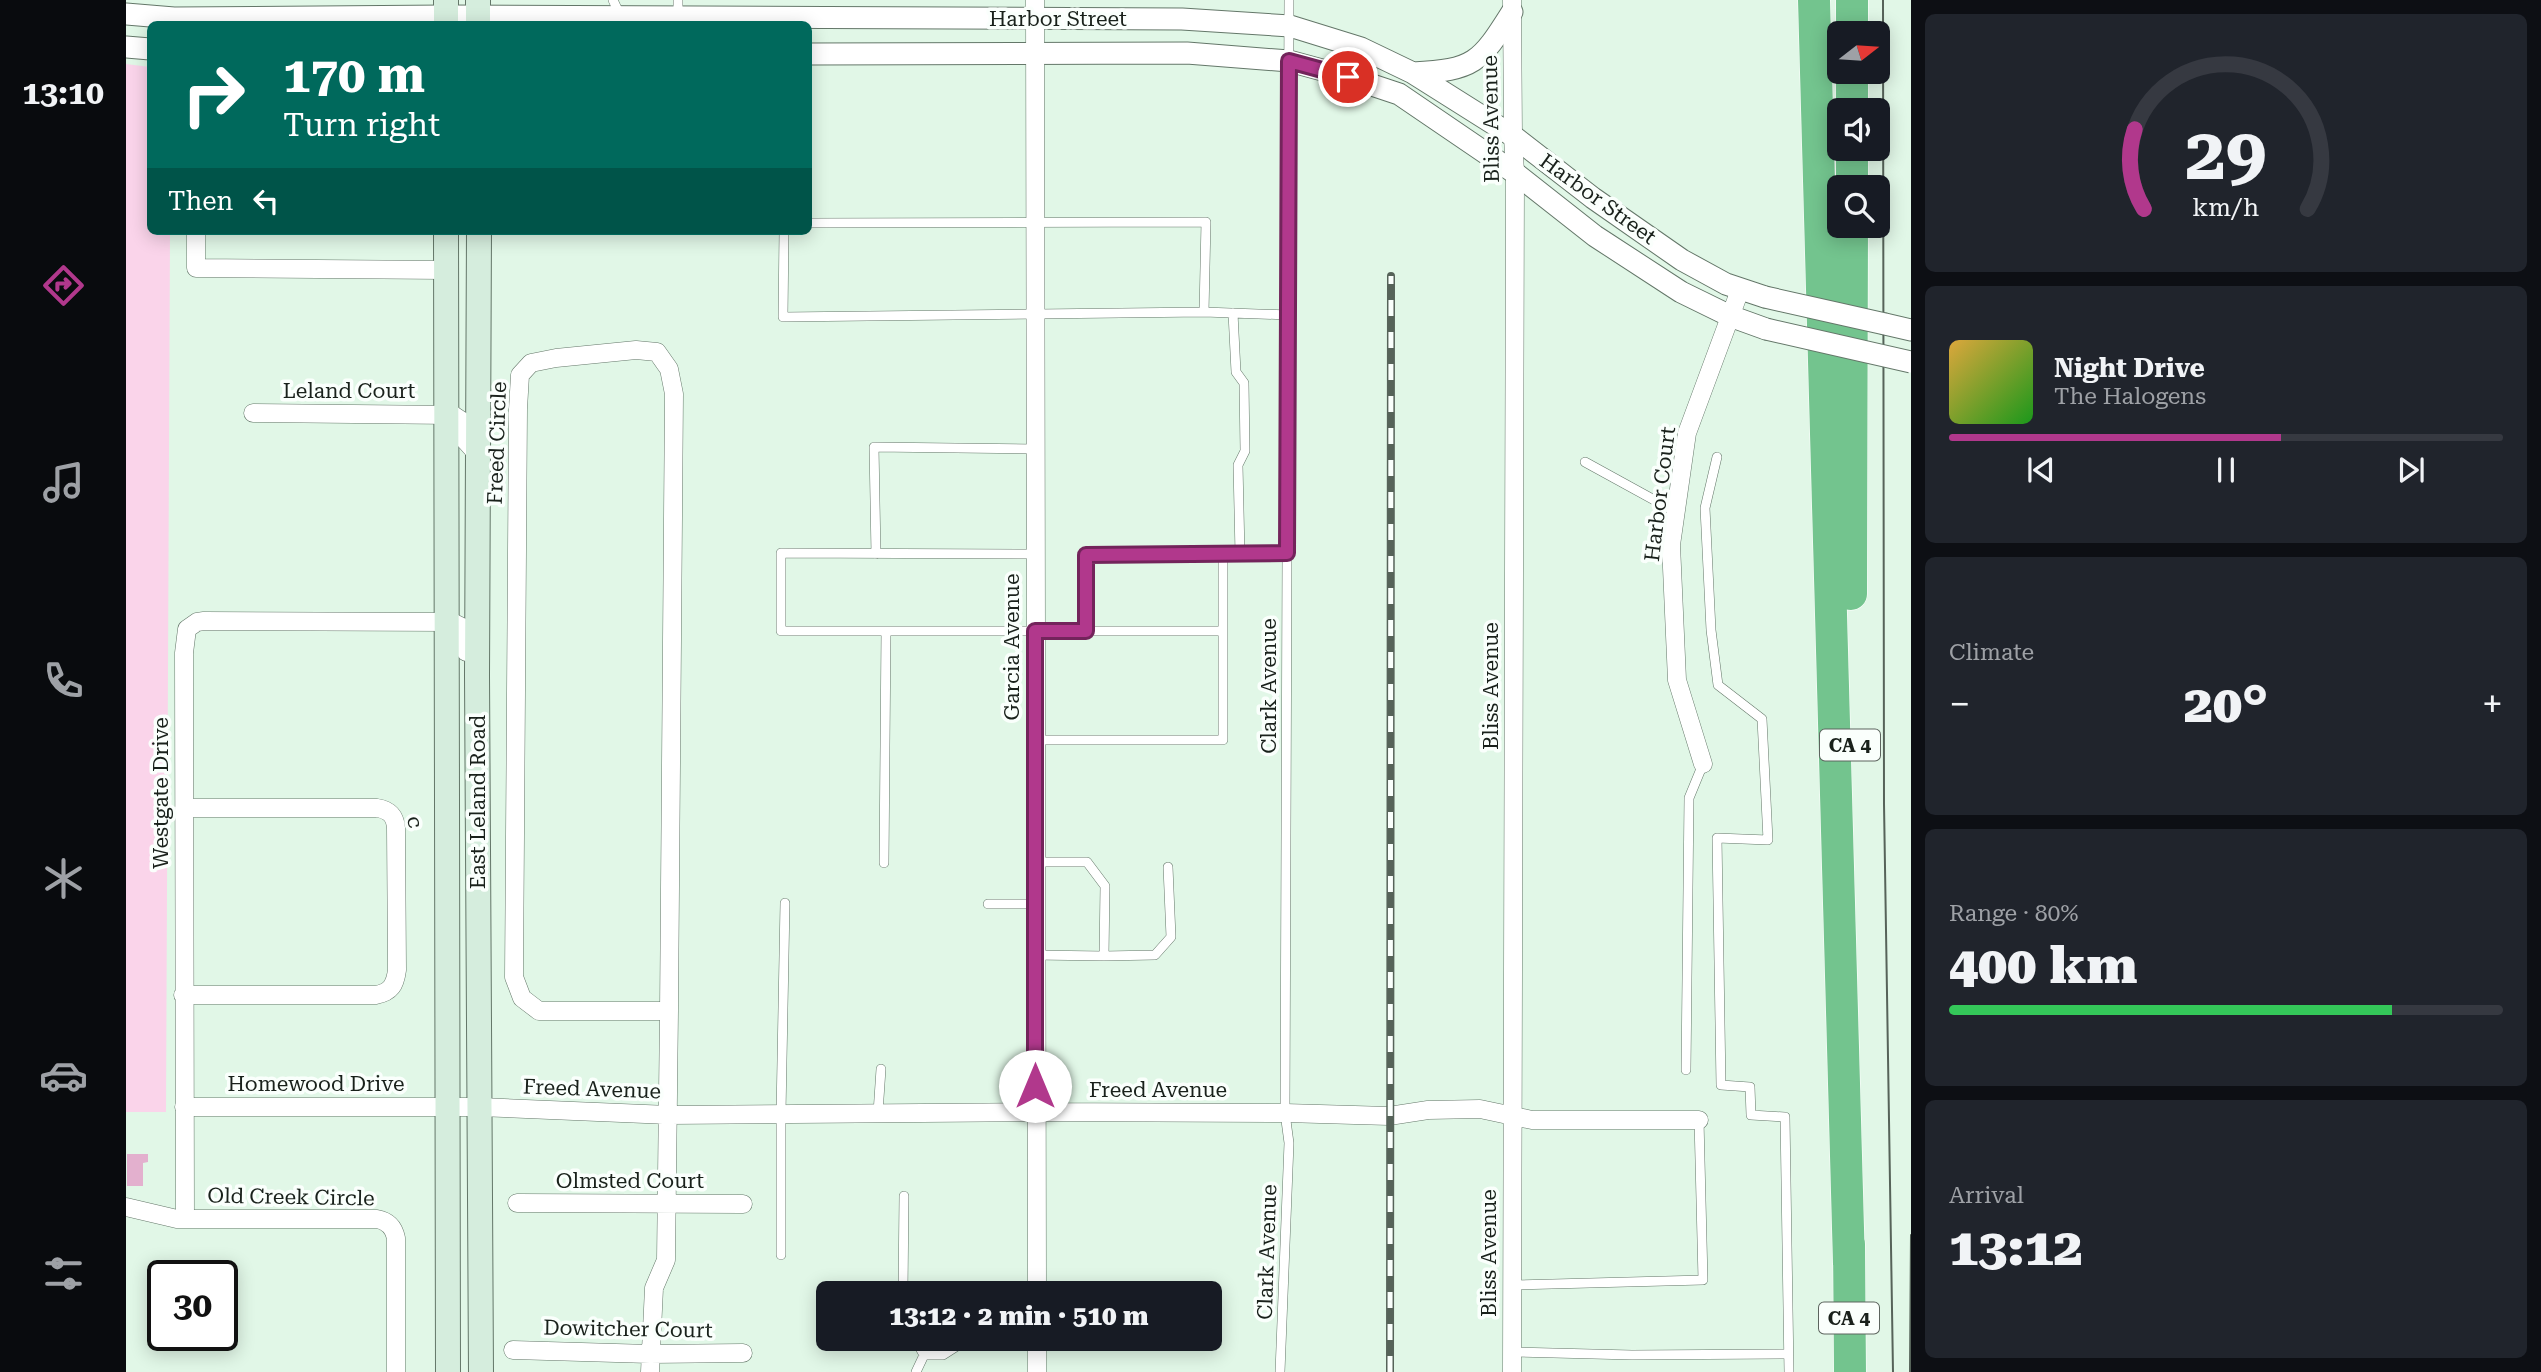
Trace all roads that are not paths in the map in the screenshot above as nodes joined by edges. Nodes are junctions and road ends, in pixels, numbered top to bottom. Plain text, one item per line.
1 (1289, 0) edge
2 (1814, 0) edge
3 (1852, 0) edge
4 (1512, 6) edge
5 (617, 8) edge
6 (678, 9) edge
7 (1035, 10) edge
8 (136, 13) edge
9 (446, 14) edge
10 (478, 14) edge
11 (1852, 21) edge
12 (1290, 26) junction
13 (126, 47) edge
14 (147, 49) edge
15 (812, 54) edge
16 (1035, 54) junction
17 (1289, 61) junction
18 (1413, 73) junction
19 (1513, 136) junction
20 (1515, 173) junction
21 (1035, 222) junction
22 (812, 223) edge
23 (196, 235) edge
24 (446, 235) edge
25 (479, 235) edge
26 (784, 235) edge
27 (1852, 238) edge
28 (446, 270) junction
29 (1740, 290) junction
30 (1204, 312) junction
31 (1035, 313) junction
32 (1233, 313) junction
33 (1288, 316) junction
34 (1730, 316) junction
35 (1911, 330) edge
36 (1911, 362) edge
37 (253, 413) dead end
38 (446, 415) junction
39 (1035, 449) junction
40 (478, 455) junction
41 (1717, 457) dead end
42 (1585, 463) dead end
43 (1676, 512) junction
44 (1287, 553) junction
45 (876, 554) junction
46 (1035, 554) junction
47 (1240, 554) junction
48 (1223, 555) junction
49 (445, 622) junction
50 (886, 631) junction
51 (1035, 631) junction
52 (1086, 631) junction
53 (1223, 631) junction
54 (477, 676) junction
55 (1035, 740) junction
56 (1703, 764) joint
57 (184, 808) junction
58 (1035, 862) junction
59 (884, 863) dead end
60 (1168, 867) dead end
61 (785, 903) dead end
62 (988, 904) dead end
63 (1035, 904) junction
64 (1035, 955) junction
65 (1104, 956) junction
66 (183, 995) junction
67 (669, 1011) junction
68 (881, 1069) dead end
69 (1686, 1070) dead end
70 (184, 1107) junction
71 (447, 1107) junction
72 (479, 1107) junction
73 (1035, 1112) junction
74 (781, 1113) junction
75 (878, 1113) junction
76 (1285, 1113) junction
77 (669, 1115) junction
78 (1512, 1115) junction
79 (1699, 1120) joint
80 (904, 1196) dead end
81 (517, 1203) dead end
82 (668, 1203) junction
83 (743, 1204) dead end
84 (126, 1208) edge
85 (185, 1219) junction
86 (781, 1255) dead end
87 (1849, 1264) junction
88 (903, 1281) edge
89 (1037, 1281) edge
90 (1512, 1285) junction
91 (513, 1350) dead end
92 (922, 1351) edge
93 (949, 1351) edge
94 (1037, 1351) edge
95 (1512, 1352) junction
96 (743, 1353) dead end
97 (1788, 1354) junction
98 (924, 1355) junction
99 (650, 1363) edge
100 (396, 1372) edge
101 (448, 1372) edge
102 (481, 1372) edge
103 (916, 1372) edge
104 (1037, 1372) edge
105 (1280, 1372) edge
106 (1512, 1372) edge
107 (1789, 1372) edge
108 (1850, 1372) edge

1 - 12 lane, Clark Avenue
2 - 87 highway
3 - 11 highway
4 - 18 street
4 - 19 street, Bliss Avenue
5 - 6 street, Harbor Street
5 - 10 street, Harbor Street
6 - 7 street, Harbor Street
7 - 12 street, Harbor Street
7 - 16 street, Garcia Avenue
8 - 9 street, Harbor Street
9 - 10 street, Harbor Street
12 - 17 lane, Clark Avenue
12 - 18 street, Harbor Street
13 - 14 street
15 - 16 street, Harbor Street
16 - 17 street, Harbor Street
16 - 21 street, Garcia Avenue
17 - 20 street, Harbor Street
17 - 33 lane, Clark Avenue
18 - 19 street, Harbor Street
19 - 20 street, Bliss Avenue
19 - 29 street, Harbor Street
20 - 34 street, Harbor Street
20 - 78 street, Bliss Avenue
21 - 22 lane
21 - 30 lane
21 - 31 street, Garcia Avenue
23 - 28 street
24 - 28 main road, East Leland Road
25 - 40 main road, East Leland Road
26 - 31 lane
27 - 87 highway, CA 4
28 - 38 main road, East Leland Road
29 - 34 street, Harbor Court
29 - 35 street, Harbor Street, bridge
30 - 31 lane
30 - 32 lane
31 - 39 street, Garcia Avenue
32 - 33 lane
32 - 47 lane
33 - 44 lane, Clark Avenue
34 - 36 street, Harbor Street, bridge
34 - 43 street, Harbor Court
37 - 38 street, Leland Court
38 - 40 street
38 - 49 main road, East Leland Road
39 - 45 lane
39 - 46 street, Garcia Avenue
40 - 54 main road, East Leland Road
41 - 97 lane
42 - 43 lane
43 - 56 street, Harbor Court
44 - 47 lane
44 - 76 lane, Clark Avenue
45 - 46 lane
45 - 50 lane
46 - 51 street, Garcia Avenue
47 - 48 lane
48 - 52 lane
48 - 53 lane
49 - 54 street
49 - 57 street, Westgate Drive
49 - 71 main road, East Leland Road
50 - 51 lane
50 - 59 lane
51 - 52 lane
51 - 55 street, Garcia Avenue
52 - 53 lane
53 - 55 lane
54 - 72 main road, East Leland Road
55 - 58 street, Garcia Avenue
56 - 69 lane
57 - 66 street, Westgate Drive
57 - 66 street, c
58 - 63 street, Garcia Avenue
58 - 65 lane
60 - 65 lane
61 - 74 lane
62 - 63 lane
63 - 64 street, Garcia Avenue
64 - 65 lane
64 - 73 street, Garcia Avenue
66 - 70 street, Westgate Drive
67 - 67 street, Freed Circle
67 - 77 street, Freed Circle
68 - 75 lane
70 - 71 street, Homewood Drive
70 - 85 street, Westgate Drive
71 - 72 street, Freed Avenue
71 - 101 main road, East Leland Road
72 - 77 street, Freed Avenue
72 - 102 main road, East Leland Road
73 - 75 street, Freed Avenue
73 - 76 street, Freed Avenue
73 - 89 street, Garcia Avenue
74 - 75 street, Freed Avenue
74 - 77 street, Freed Avenue
74 - 86 lane
76 - 78 street, Freed Avenue
76 - 105 lane, Clark Avenue
77 - 82 street, Freed Circle
78 - 79 street, Freed Avenue
78 - 90 street, Bliss Avenue
79 - 90 lane
80 - 88 lane
81 - 82 street, Olmsted Court
82 - 83 street, Olmsted Court
82 - 99 street, Freed Circle
84 - 85 street, Old Creek Circle
85 - 100 street, Old Creek Circle
87 - 108 highway, CA 4
90 - 95 street, Bliss Avenue
91 - 99 street, Dowitcher Court
92 - 98 lane
93 - 98 lane
94 - 104 street
95 - 97 lane
95 - 106 street, Bliss Avenue
96 - 99 street, Dowitcher Court
97 - 107 lane
98 - 103 lane

